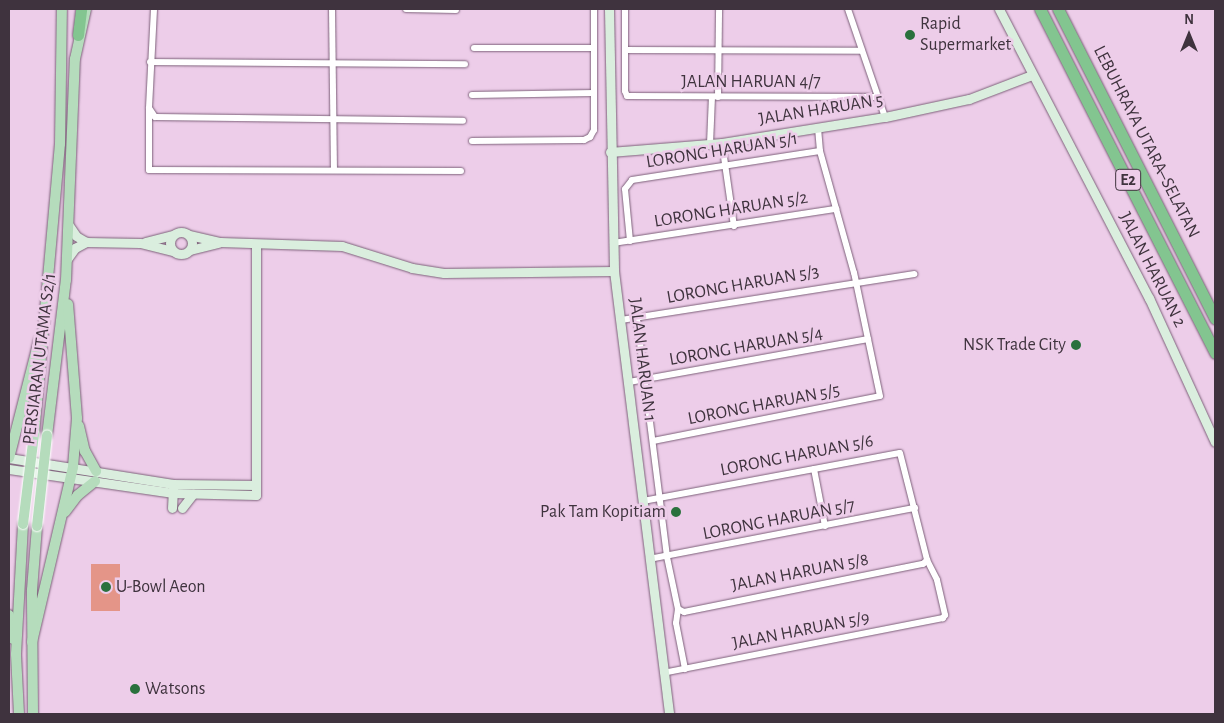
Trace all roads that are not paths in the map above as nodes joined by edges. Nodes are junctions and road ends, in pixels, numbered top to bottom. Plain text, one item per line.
1 (62, 9) edge
2 (81, 9) edge
3 (86, 9) edge
4 (154, 9) edge
5 (332, 9) edge
6 (406, 9) edge
7 (594, 9) edge
8 (609, 9) edge
9 (625, 9) edge
10 (719, 9) edge
11 (848, 9) edge
12 (999, 9) edge
13 (1040, 9) edge
14 (1058, 9) edge
15 (456, 10) edge
16 (78, 35) junction
17 (474, 48) dead end
18 (594, 48) junction
19 (625, 50) junction
20 (719, 51) junction
21 (862, 51) junction
22 (150, 62) junction
23 (332, 63) junction
24 (465, 64) dead end
25 (1032, 76) junction
26 (594, 94) junction
27 (472, 95) dead end
28 (878, 97) junction
29 (715, 98) junction
30 (149, 108) junction
31 (885, 117) junction
32 (333, 119) junction
33 (463, 121) dead end
34 (818, 128) junction
35 (472, 141) dead end
36 (722, 143) junction
37 (710, 144) junction
38 (820, 151) junction
39 (610, 152) junction
40 (724, 166) junction
41 (334, 170) junction
42 (461, 171) dead end
43 (836, 209) junction
44 (68, 224) junction
45 (734, 226) junction
46 (173, 235) junction
47 (189, 235) junction
48 (630, 241) junction
49 (86, 242) junction
50 (220, 242) junction
51 (140, 243) junction
52 (613, 243) junction
53 (256, 244) junction
54 (190, 250) junction
55 (172, 251) junction
56 (67, 260) junction
57 (614, 271) junction
58 (914, 274) dead end
59 (66, 280) junction
60 (855, 282) junction
61 (48, 308) junction
62 (1215, 318) edge
63 (637, 319) junction
64 (621, 320) junction
65 (868, 339) junction
66 (1215, 353) edge
67 (645, 380) junction
68 (629, 382) junction
69 (18, 414) junction
70 (77, 418) junction
71 (9, 430) edge
72 (653, 441) junction
73 (1215, 442) edge
74 (9, 458) edge
75 (9, 469) edge
76 (814, 469) junction
77 (72, 472) junction
78 (96, 476) junction
79 (256, 484) junction
80 (173, 489) junction
81 (183, 490) junction
82 (160, 491) junction
83 (193, 494) junction
84 (660, 499) junction
85 (643, 501) junction
86 (182, 508) dead end
87 (915, 508) junction
88 (62, 515) junction
89 (825, 526) junction
90 (667, 557) junction
91 (649, 559) junction
92 (927, 560) junction
93 (678, 609) junction
94 (9, 615) edge
95 (32, 642) junction
96 (16, 654) junction
97 (685, 669) junction
98 (663, 673) junction
99 (19, 714) edge
100 (33, 714) edge
101 (669, 714) edge

1 - 61 main road, PERSIARAN UTAMA S2/1
2 - 16 highway
3 - 16 main road, PERSIARAN UTAMA S2/1
4 - 22 street
5 - 23 street
6 - 15 street
7 - 18 street
8 - 39 street, JALAN HARUAN 1
9 - 19 street
10 - 20 street
11 - 21 street
12 - 25 street, JALAN HARUAN 2
13 - 66 highway, LEBUHRAYA UTARA–SELATAN / E2
14 - 62 highway, LEBUHRAYA UTARA–SELATAN / E2
16 - 44 main road, PERSIARAN UTAMA S2/1
17 - 18 street
18 - 26 street
19 - 20 street
19 - 29 street, JALAN HARUAN 4/7
20 - 21 street
20 - 29 street
21 - 28 street
22 - 23 street
22 - 30 street
23 - 24 street
23 - 32 street
25 - 31 street, JALAN HARUAN 5
25 - 73 street, JALAN HARUAN 2
26 - 27 street
26 - 35 street
28 - 29 street, JALAN HARUAN 4/7
28 - 31 street
29 - 37 street
30 - 32 street
30 - 41 street
31 - 34 street, JALAN HARUAN 5
32 - 33 street
32 - 41 street
34 - 36 street, JALAN HARUAN 5
34 - 38 street
36 - 37 street, JALAN HARUAN 5
36 - 40 street
37 - 39 street, JALAN HARUAN 5
38 - 40 street, LORONG HARUAN 5/1
38 - 43 street
39 - 52 street, JALAN HARUAN 1
40 - 45 street
40 - 48 street, LORONG HARUAN 5/1
41 - 42 street
43 - 45 street, LORONG HARUAN 5/2
43 - 60 street
44 - 49 street
44 - 56 main road, PERSIARAN UTAMA S2/1
45 - 48 street, LORONG HARUAN 5/2
46 - 47 street
46 - 51 street
46 - 55 street
47 - 50 street
47 - 54 street
48 - 52 street, LORONG HARUAN 5/2
49 - 51 street
49 - 56 street
50 - 53 street
50 - 54 street
51 - 55 street
52 - 57 street, JALAN HARUAN 1
53 - 57 street
53 - 79 street
54 - 55 street
56 - 59 main road, PERSIARAN UTAMA S2/1
57 - 64 street, JALAN HARUAN 1
58 - 60 street, LORONG HARUAN 5/3
59 - 70 main road
59 - 95 main road, PERSIARAN UTAMA S2/1, bridge
60 - 63 street, LORONG HARUAN 5/3
60 - 65 street
61 - 69 main road
61 - 96 main road, PERSIARAN UTAMA S2/1, bridge
63 - 64 street, LORONG HARUAN 5/3
63 - 67 street
64 - 68 street, JALAN HARUAN 1
65 - 67 street, LORONG HARUAN 5/4
65 - 72 street, LORONG HARUAN 5/5
67 - 68 street, LORONG HARUAN 5/4
67 - 72 street
68 - 85 street, JALAN HARUAN 1
69 - 71 main road
69 - 74 main road
70 - 77 main road
70 - 78 main road
72 - 84 street
74 - 77 street
75 - 77 street
76 - 84 street, LORONG HARUAN 5/6
76 - 87 street, LORONG HARUAN 5/6
76 - 89 street
77 - 78 street
77 - 88 main road
78 - 80 street
78 - 82 street
78 - 88 main road
79 - 81 street
79 - 83 street
80 - 81 street
80 - 82 street
80 - 82 street
81 - 83 street
83 - 86 street
84 - 85 street, LORONG HARUAN 5/6
84 - 90 street
85 - 91 street, JALAN HARUAN 1
87 - 89 street, LORONG HARUAN 5/7
87 - 92 street
88 - 95 main road
89 - 90 street, LORONG HARUAN 5/7
90 - 91 street, LORONG HARUAN 5/7
90 - 93 street
91 - 98 street, JALAN HARUAN 1
92 - 93 street, JALAN HARUAN 5/8
92 - 97 street, JALAN HARUAN 5/9
93 - 97 street
94 - 96 main road
95 - 100 main road, PERSIARAN UTAMA S2/1
96 - 99 main road, PERSIARAN UTAMA S2/1
97 - 98 street, JALAN HARUAN 5/9
98 - 101 street, JALAN HARUAN 1

